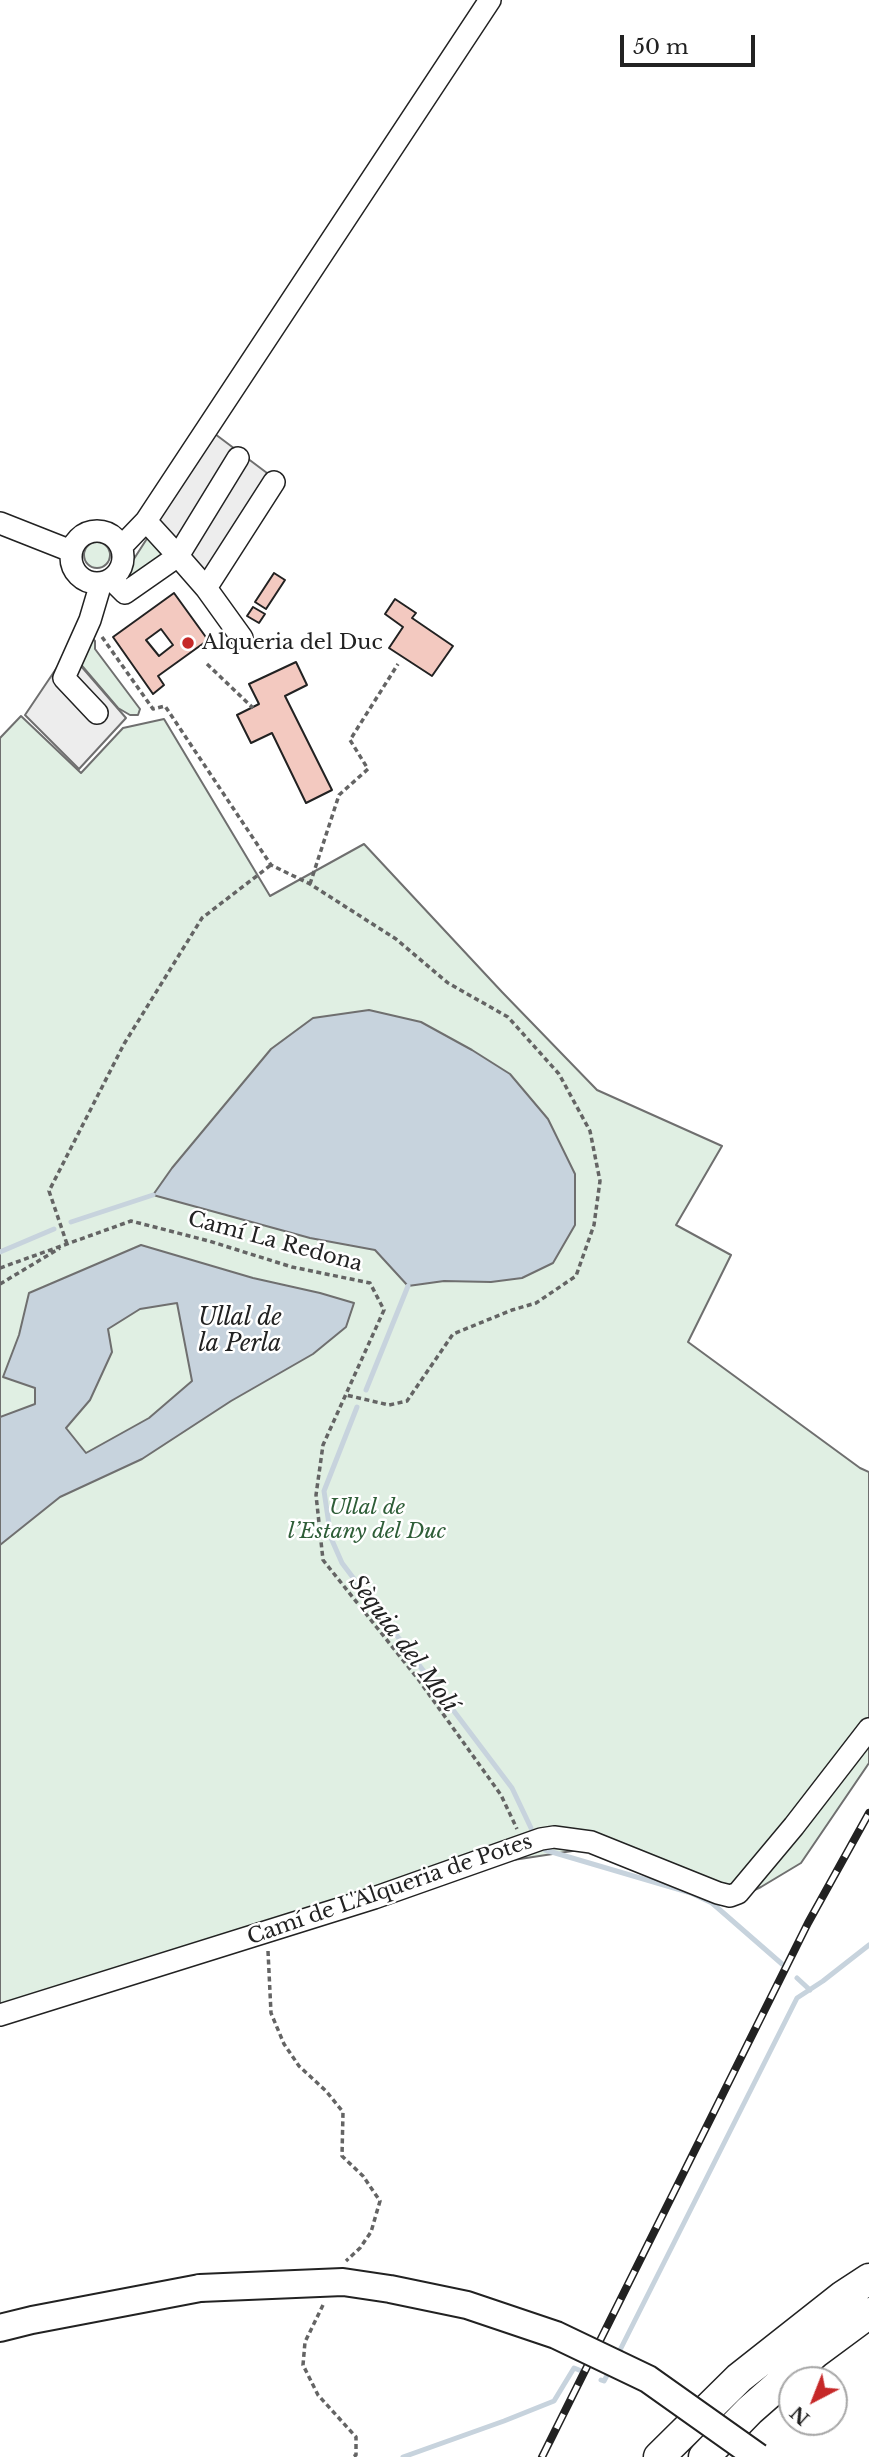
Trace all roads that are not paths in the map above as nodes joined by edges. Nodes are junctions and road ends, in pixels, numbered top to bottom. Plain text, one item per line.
1 (490, 0) edge
2 (238, 458) dead end
3 (274, 482) dead end
4 (146, 521) junction
5 (0, 523) edge
6 (121, 547) junction
7 (71, 551) junction
8 (177, 556) junction
9 (106, 581) junction
10 (206, 588) junction
11 (242, 638) dead end
12 (97, 713) dead end
13 (869, 1729) edge
14 (0, 2015) edge
15 (869, 2279) edge
16 (869, 2313) edge
17 (0, 2328) edge
18 (659, 2457) edge
19 (704, 2457) edge
20 (758, 2457) edge

1 - 4 street
2 - 8 street
3 - 10 street
4 - 6 street
4 - 8 street
5 - 7 street
6 - 7 street
6 - 9 street
7 - 9 street
8 - 9 street
8 - 10 street
9 - 12 street
10 - 11 street
13 - 14 street, Camí de L'Alqueria de Potes
15 - 18 highway
16 - 19 highway
17 - 20 main road, bridge

